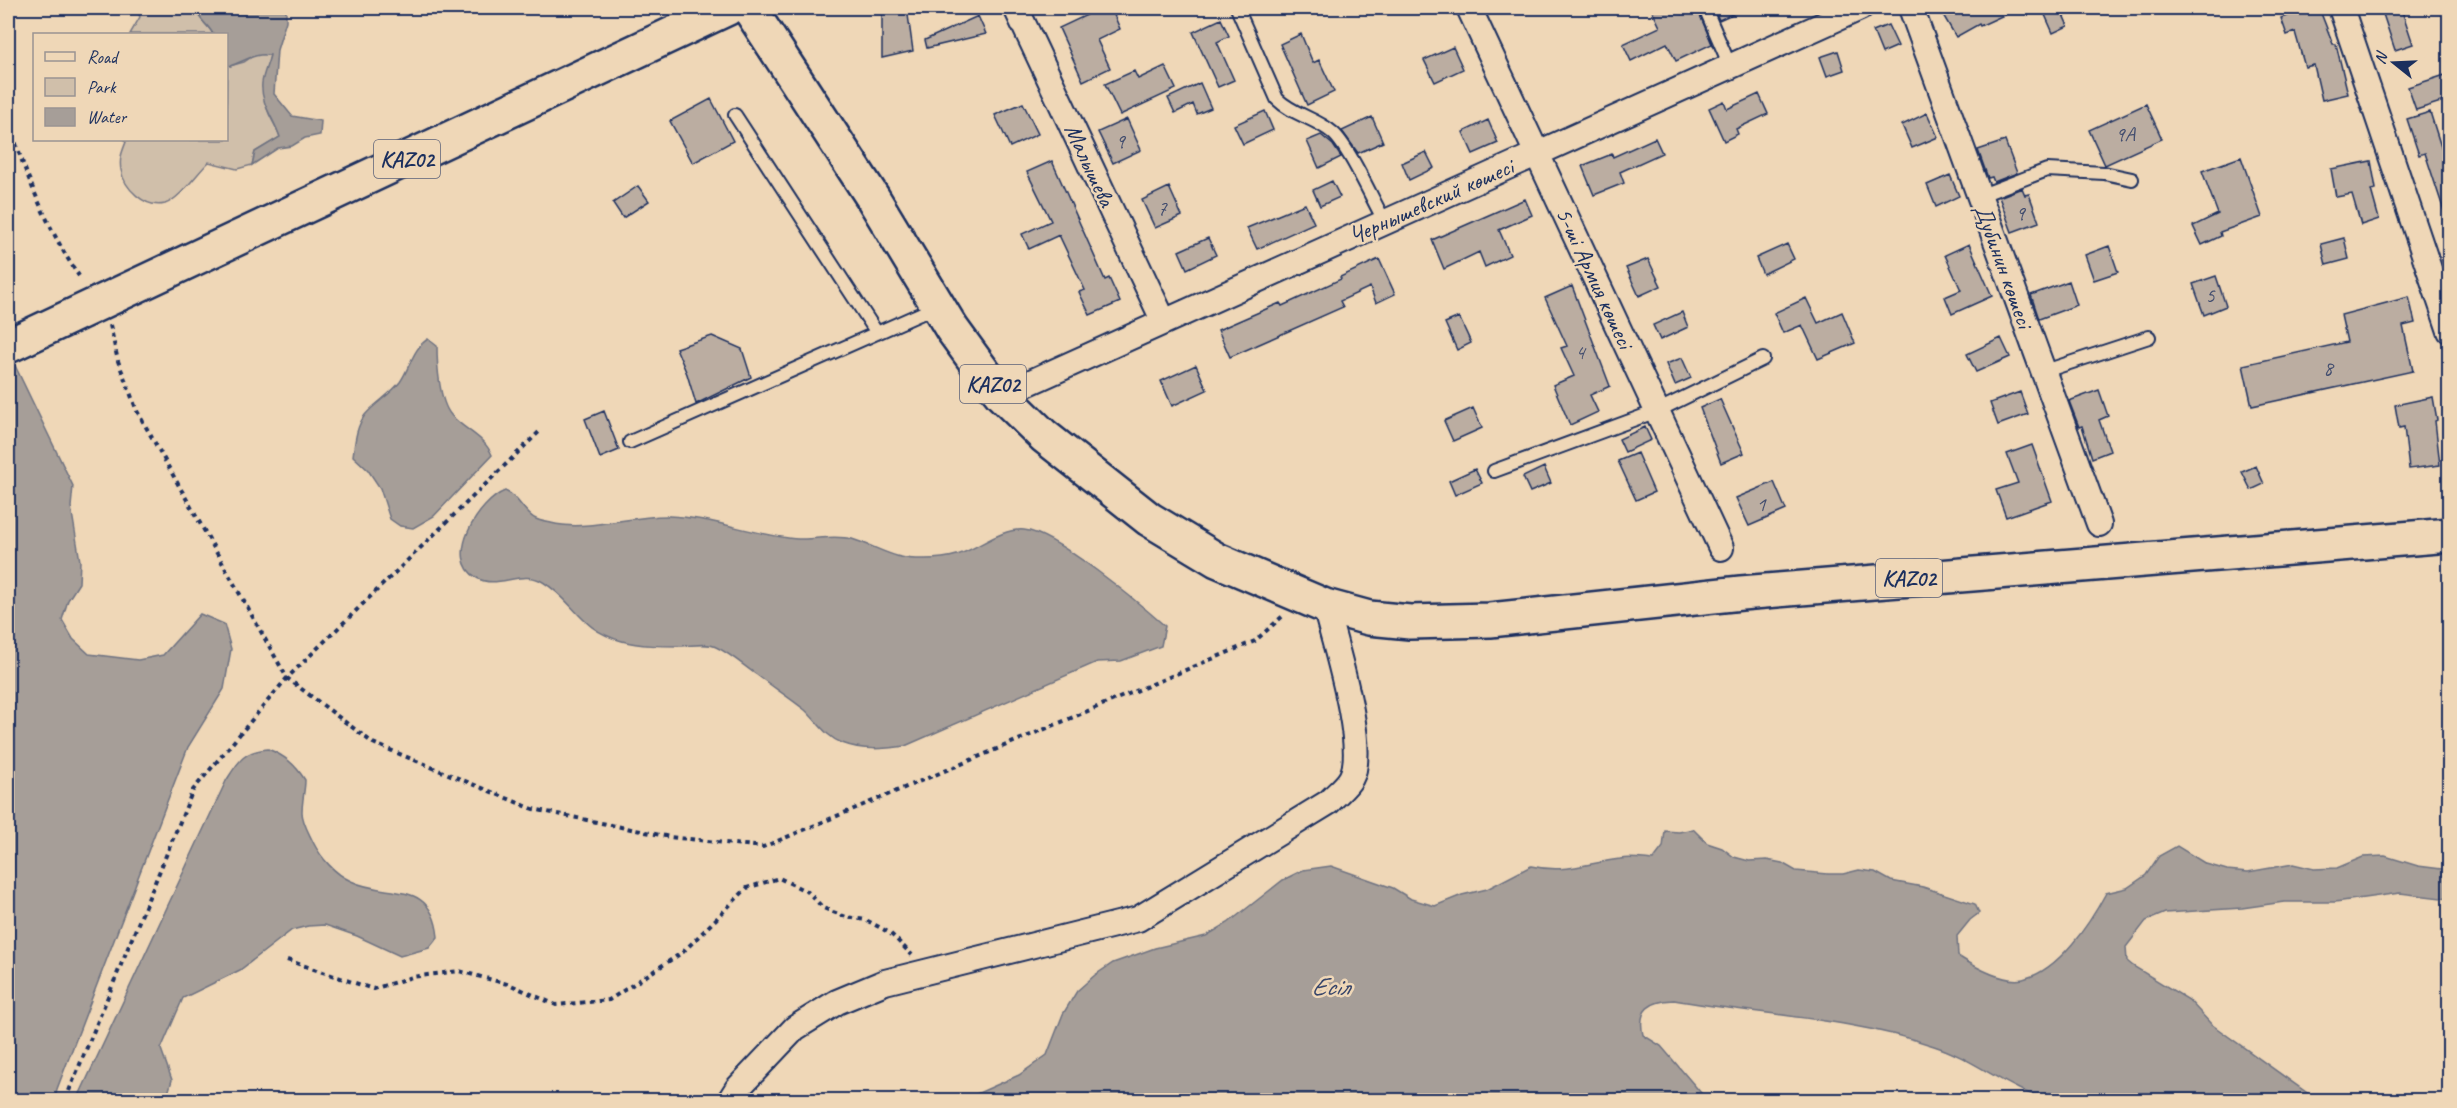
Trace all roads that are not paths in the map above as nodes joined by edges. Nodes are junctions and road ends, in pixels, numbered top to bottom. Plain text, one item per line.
1 (728, 8) edge
2 (749, 8) edge
3 (1016, 8) edge
4 (1237, 8) edge
5 (1469, 8) edge
6 (1706, 8) edge
7 (1860, 8) edge
8 (1911, 8) edge
9 (2341, 8) edge
10 (1730, 66) junction
11 (735, 116) dead end
12 (1537, 154) junction
13 (2132, 179) dead end
14 (1979, 196) junction
15 (1384, 222) junction
16 (939, 306) junction
17 (1164, 322) junction
18 (2450, 331) edge
19 (877, 333) junction
20 (2149, 336) dead end
21 (8, 346) edge
22 (1763, 359) dead end
23 (2042, 372) junction
24 (1002, 395) junction
25 (1657, 411) junction
26 (630, 442) dead end
27 (1494, 471) dead end
28 (2099, 524) dead end
29 (2450, 535) edge
30 (1721, 548) dead end
31 (1314, 602) junction
32 (730, 1101) edge

1 - 21 highway, KAZ02
2 - 16 highway, KAZ02
3 - 17 street, Малышева
4 - 15 lane
5 - 12 street, 5-ші Армия көшесі
6 - 10 lane
7 - 10 street, Чернышевский көшесі
8 - 14 street, Дубинин көшесі
9 - 18 street
10 - 12 street, Чернышевский көшесі
11 - 19 lane
12 - 15 street, Чернышевский көшесі
12 - 25 street, 5-ші Армия көшесі
13 - 14 lane
14 - 23 street, Дубинин көшесі
15 - 17 street, Чернышевский көшесі
16 - 19 lane
16 - 24 highway, KAZ02
17 - 24 street, Чернышевский көшесі
19 - 26 lane
20 - 23 lane
22 - 25 lane
23 - 28 street, Дубинин көшесі
24 - 31 highway, KAZ02
25 - 27 lane
25 - 30 street, 5-ші Армия көшесі
29 - 31 highway, KAZ02
31 - 32 street

